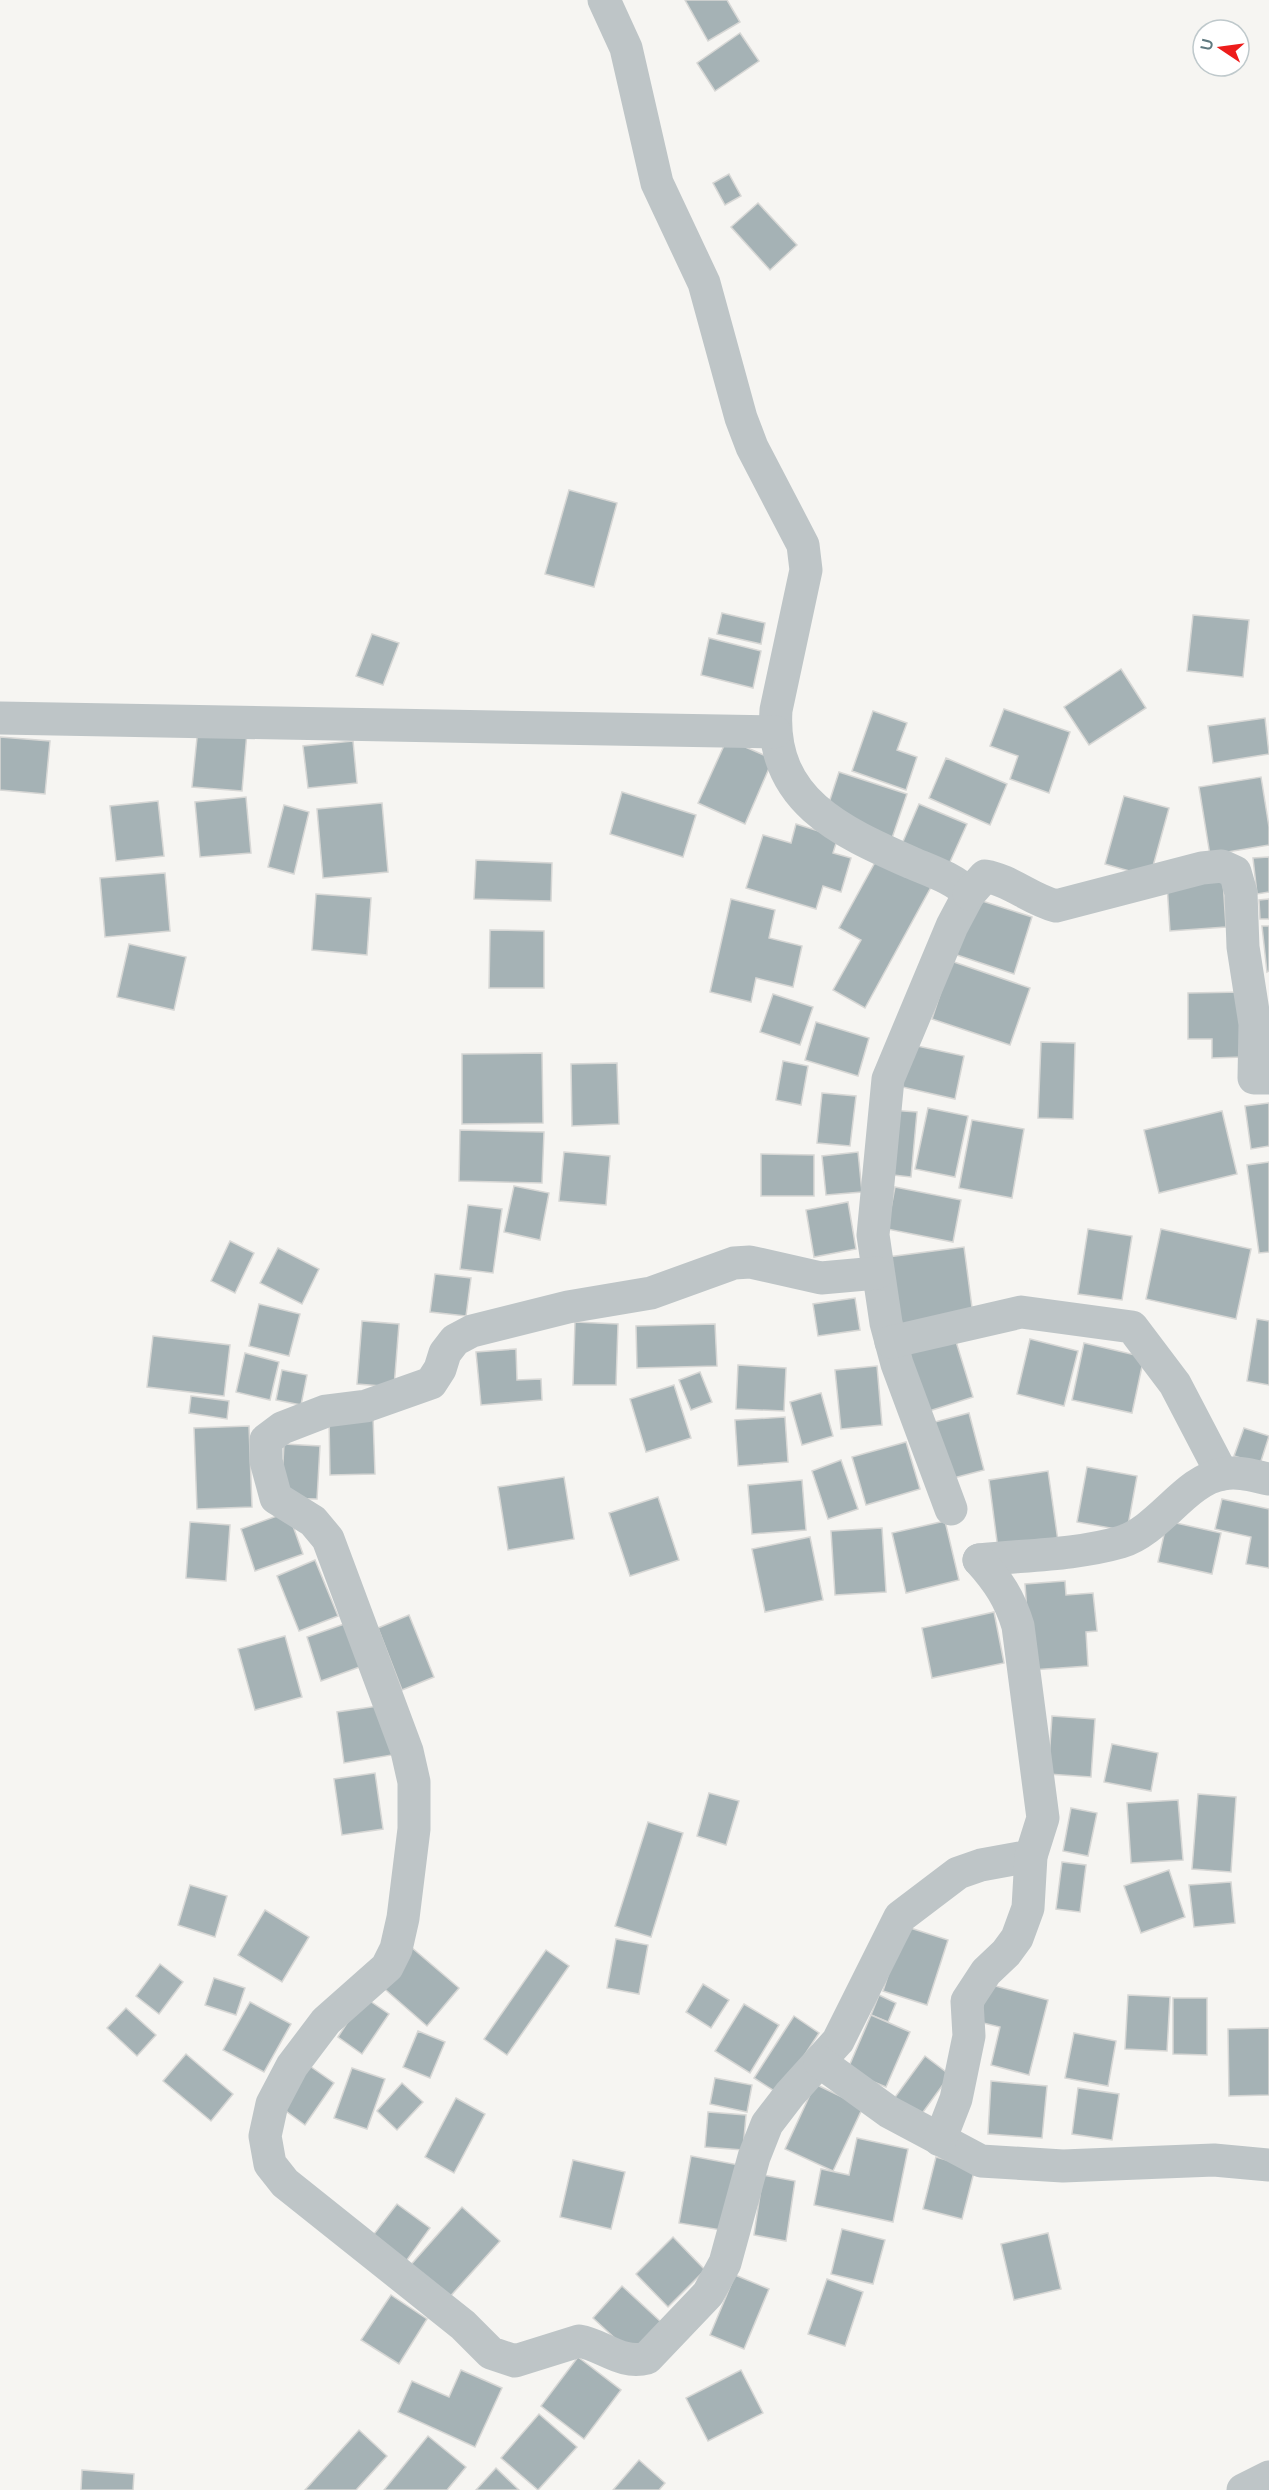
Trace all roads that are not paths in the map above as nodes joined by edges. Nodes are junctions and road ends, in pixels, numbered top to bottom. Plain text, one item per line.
1 (604, 0) edge
2 (0, 718) edge
3 (775, 732) junction
4 (969, 894) junction
5 (1269, 1078) edge
6 (877, 1273) junction
7 (891, 1342) junction
8 (1222, 1474) junction
9 (1269, 1479) edge
10 (951, 1509) dead end
11 (1031, 1856) junction
12 (820, 2062) junction
13 (940, 2140) junction
14 (1269, 2165) edge
15 (1269, 2477) edge
16 (1243, 2490) edge

1 - 3 street
2 - 3 street
3 - 4 street
4 - 5 street
4 - 6 street
6 - 7 street
6 - 12 street
7 - 8 street
7 - 10 street
8 - 9 street
8 - 11 street
11 - 12 street
11 - 13 street
12 - 13 street
13 - 14 street
15 - 16 street

